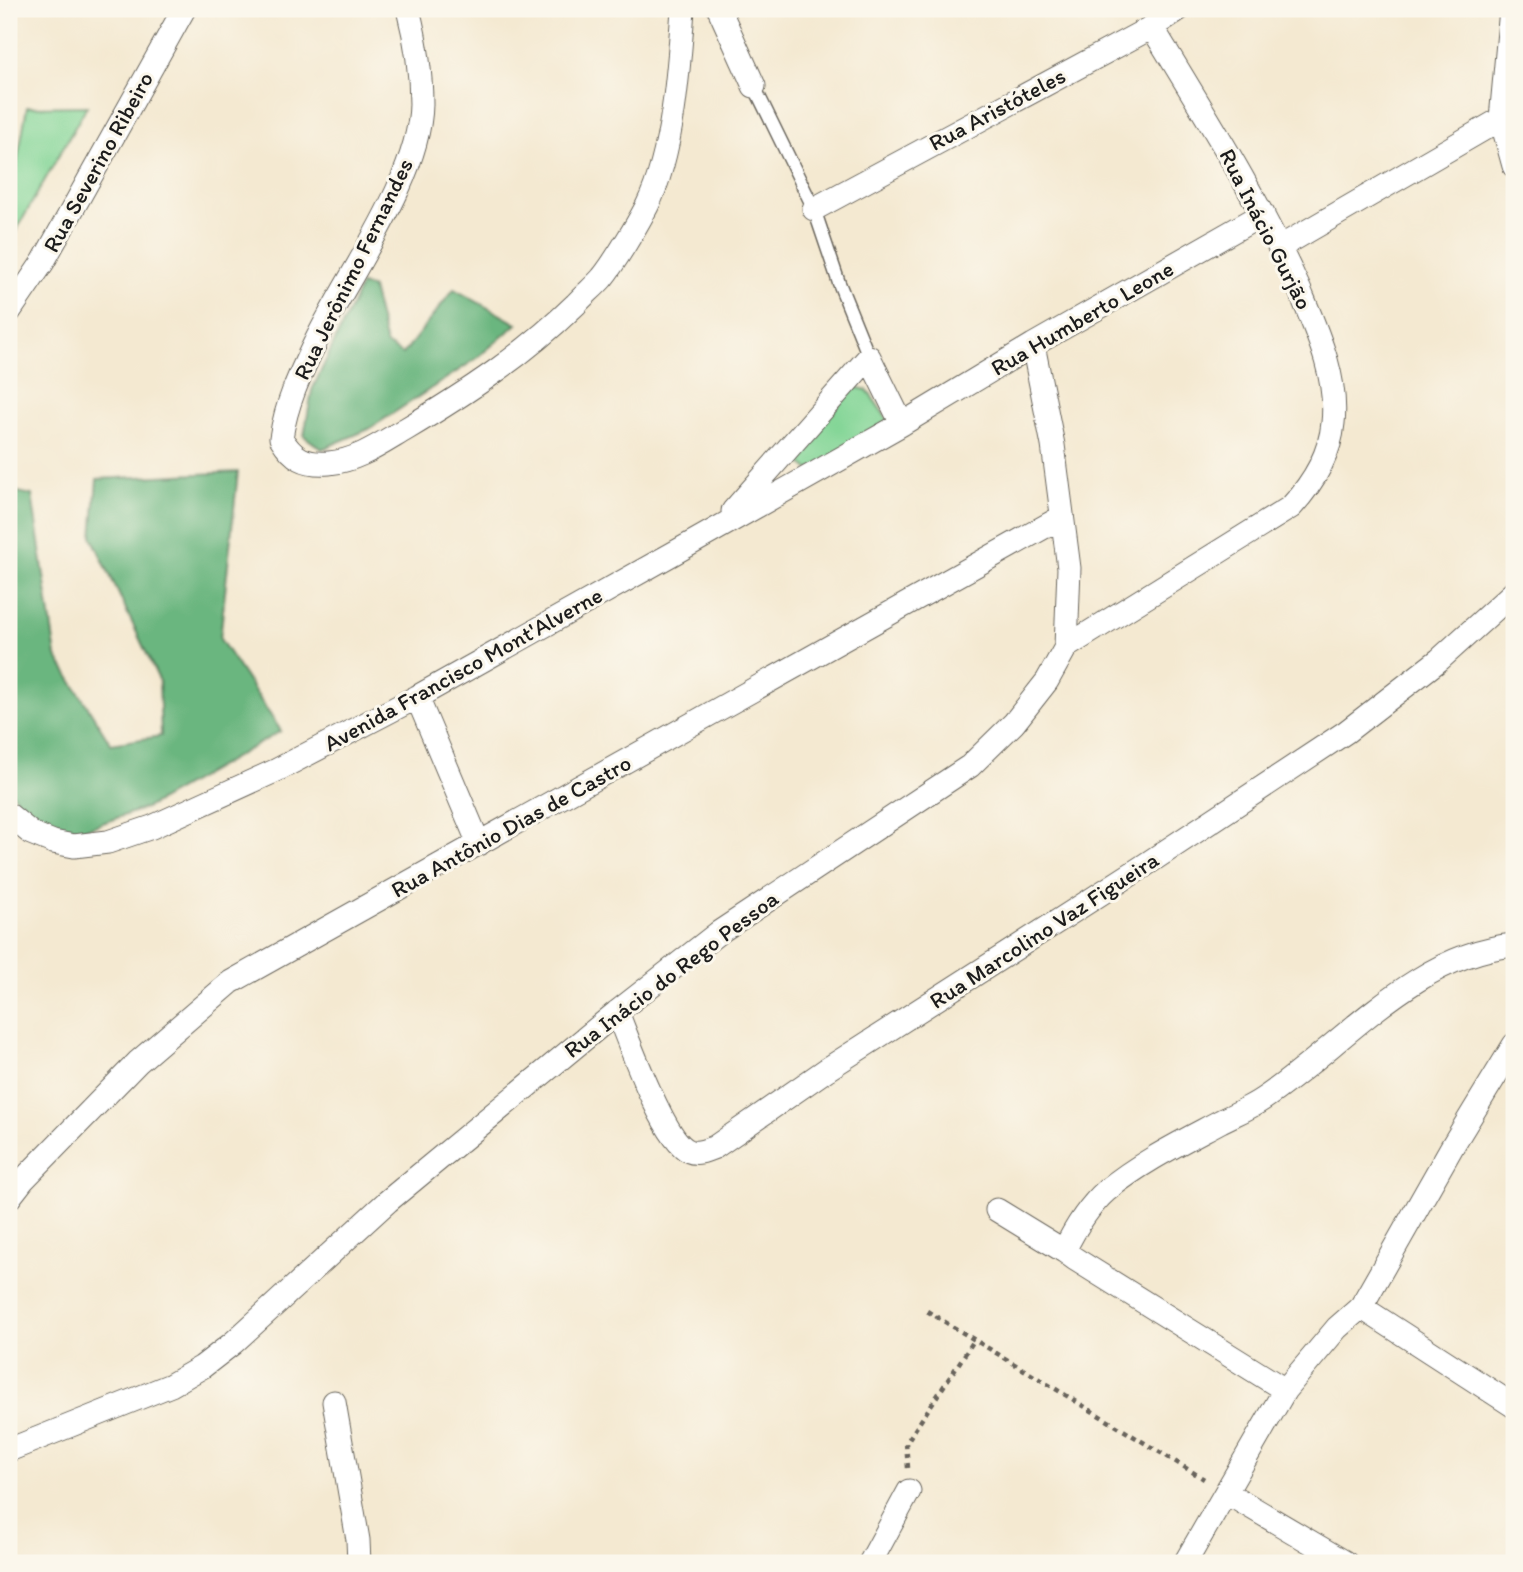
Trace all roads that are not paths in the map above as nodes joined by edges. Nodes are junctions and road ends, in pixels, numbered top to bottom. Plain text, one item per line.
1 (184, 9) edge
2 (408, 9) edge
3 (683, 9) edge
4 (719, 9) edge
5 (1180, 9) edge
6 (1511, 9) edge
7 (1152, 27) junction
8 (754, 86) joint
9 (1501, 119) junction
10 (1514, 166) edge
11 (814, 209) junction
12 (1263, 214) junction
13 (1280, 247) junction
14 (9, 312) edge
15 (1033, 345) junction
16 (869, 357) junction
17 (902, 424) junction
18 (1062, 517) junction
19 (714, 530) junction
20 (1514, 592) edge
21 (1066, 647) junction
22 (417, 697) junction
23 (9, 815) edge
24 (479, 844) junction
25 (1514, 945) edge
26 (617, 1012) junction
27 (1514, 1045) edge
28 (16, 1175) edge
29 (9, 1198) edge
30 (997, 1210) dead end
31 (1064, 1251) junction
32 (1361, 1307) junction
33 (1285, 1390) junction
34 (334, 1402) dead end
35 (1514, 1406) edge
36 (9, 1450) edge
37 (909, 1491) road end
38 (1227, 1493) junction
39 (359, 1563) edge
40 (870, 1563) edge
41 (1185, 1563) edge
42 (1346, 1563) edge

1 - 14 street, Rua Severino Ribeiro
2 - 3 street, Rua Jerônimo Fernandes
4 - 8 street
5 - 7 street, Rua Aristóteles
6 - 9 street
7 - 11 street, Rua Aristóteles
7 - 12 street, Rua Inácio Gurjão
8 - 11 lane
9 - 10 street
9 - 13 street
11 - 16 lane
12 - 13 street, Rua Inácio Gurjão
12 - 15 street, Rua Humberto Leone
13 - 21 street, Rua Inácio Gurjão
15 - 17 street, Rua Humberto Leone
15 - 18 street, Rua Inácio do Rego Pessoa
16 - 17 street
16 - 19 street
17 - 19 street, Avenida Francisco Mont'Alverne
18 - 21 street, Rua Inácio do Rego Pessoa
18 - 24 street, Rua Antônio Dias de Castro
19 - 22 street, Avenida Francisco Mont'Alverne
20 - 26 street, Rua Marcolino Vaz Figueira
21 - 26 street, Rua Inácio do Rego Pessoa
22 - 23 street, Avenida Francisco Mont'Alverne
22 - 24 street
24 - 28 street, Rua Antônio Dias de Castro
25 - 31 street
26 - 36 street, Rua Inácio do Rego Pessoa
27 - 32 street
28 - 29 street, Rua Antônio Dias de Castro
30 - 31 street
31 - 33 street
32 - 33 street
32 - 35 street
33 - 38 street
34 - 39 street
37 - 40 street
38 - 41 street
38 - 42 street

